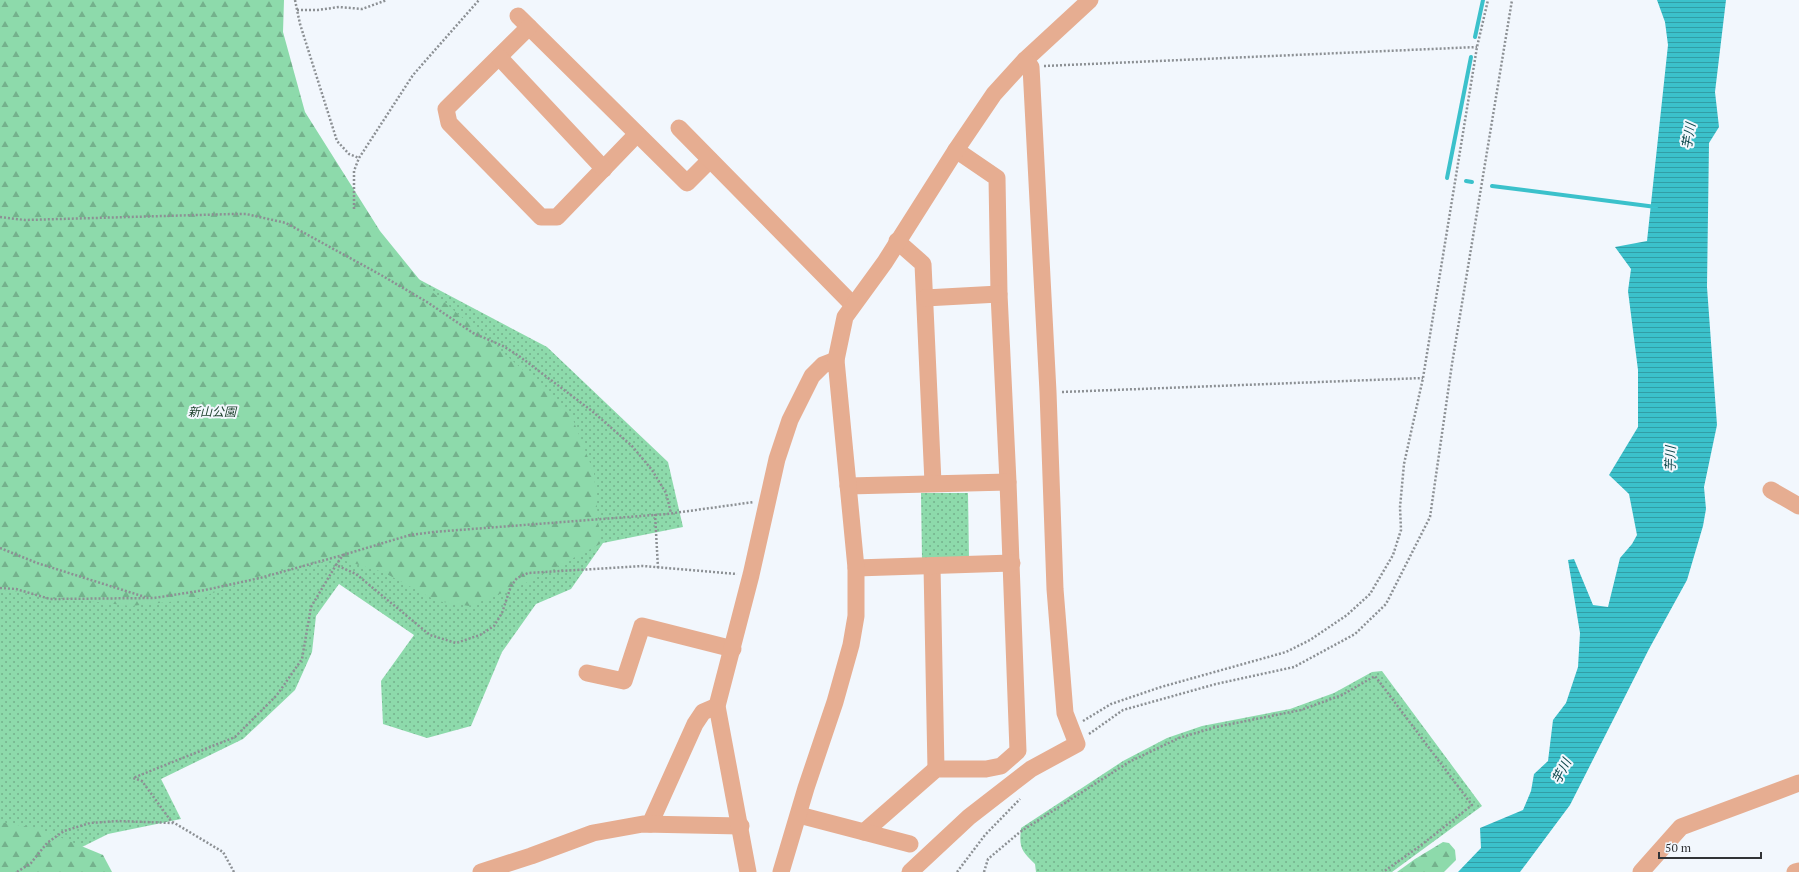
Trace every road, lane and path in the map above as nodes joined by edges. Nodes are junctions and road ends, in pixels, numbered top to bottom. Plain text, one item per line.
1 (295, 0) edge
2 (387, 0) edge
3 (479, 0) edge
4 (1090, 0) edge
5 (1488, 0) edge
6 (1512, 0) edge
7 (297, 10) junction
8 (1477, 47) junction
9 (499, 57) junction
10 (1028, 63) junction
11 (679, 128) dead end
12 (637, 134) junction
13 (956, 150) junction
14 (360, 158) junction
15 (710, 160) junction
16 (604, 169) junction
17 (354, 209) dead end
18 (0, 217) edge
19 (897, 241) junction
20 (999, 294) junction
21 (925, 298) junction
22 (852, 306) junction
23 (836, 360) junction
24 (1423, 378) junction
25 (1048, 392) junction
26 (1008, 482) junction
27 (933, 483) junction
28 (848, 486) junction
29 (1772, 490) dead end
30 (768, 504) junction
31 (1799, 506) edge
32 (671, 513) junction
33 (655, 514) junction
34 (0, 548) edge
35 (343, 555) junction
36 (1012, 563) junction
37 (336, 565) junction
38 (932, 566) junction
39 (658, 568) junction
40 (856, 568) junction
41 (752, 575) junction
42 (0, 588) edge
43 (148, 598) junction
44 (733, 649) junction
45 (587, 673) dead end
46 (717, 706) junction
47 (1076, 744) junction
48 (936, 769) junction
49 (1799, 783) edge
50 (1020, 798) dead end
51 (799, 815) junction
52 (173, 822) junction
53 (650, 824) junction
54 (741, 826) junction
55 (864, 832) junction
56 (910, 844) dead end
57 (1799, 871) edge
58 (17, 872) edge
59 (234, 872) edge
60 (481, 872) edge
61 (748, 872) edge
62 (781, 872) edge
63 (910, 872) edge
64 (957, 872) edge
65 (984, 872) edge
66 (1383, 872) edge
67 (1640, 872) edge
68 (1795, 872) edge

1 - 7 path
2 - 7 path
3 - 14 path
4 - 10 street
5 - 8 path
6 - 47 path
7 - 14 path
8 - 10 path
8 - 24 path
9 - 12 street
9 - 16 street
9 - 16 street
10 - 13 street
10 - 25 street
11 - 15 street
12 - 15 street
12 - 16 street
13 - 19 street
13 - 20 street
14 - 17 path
15 - 22 street
18 - 32 path
19 - 21 street
19 - 22 street
20 - 21 street
20 - 26 street
21 - 27 street
22 - 23 street
23 - 28 street
23 - 30 street
24 - 25 path
24 - 47 path
25 - 47 street
26 - 27 street
26 - 36 street
27 - 28 street
28 - 40 street
29 - 31 street
30 - 32 path
30 - 41 street
32 - 33 path
33 - 35 path
33 - 39 path
34 - 43 path
35 - 37 path
35 - 43 path
36 - 38 street
36 - 48 street
37 - 39 path
37 - 52 path
38 - 40 street
38 - 48 street
39 - 41 path
40 - 51 street
41 - 44 street
42 - 43 path
44 - 45 street
44 - 46 street
46 - 53 street
46 - 54 street
47 - 63 street
48 - 55 street
49 - 67 street
50 - 64 path
51 - 55 street
51 - 62 street
52 - 58 path
52 - 59 path
53 - 54 street
53 - 60 street
54 - 61 street
55 - 56 street
57 - 68 street
65 - 66 path

